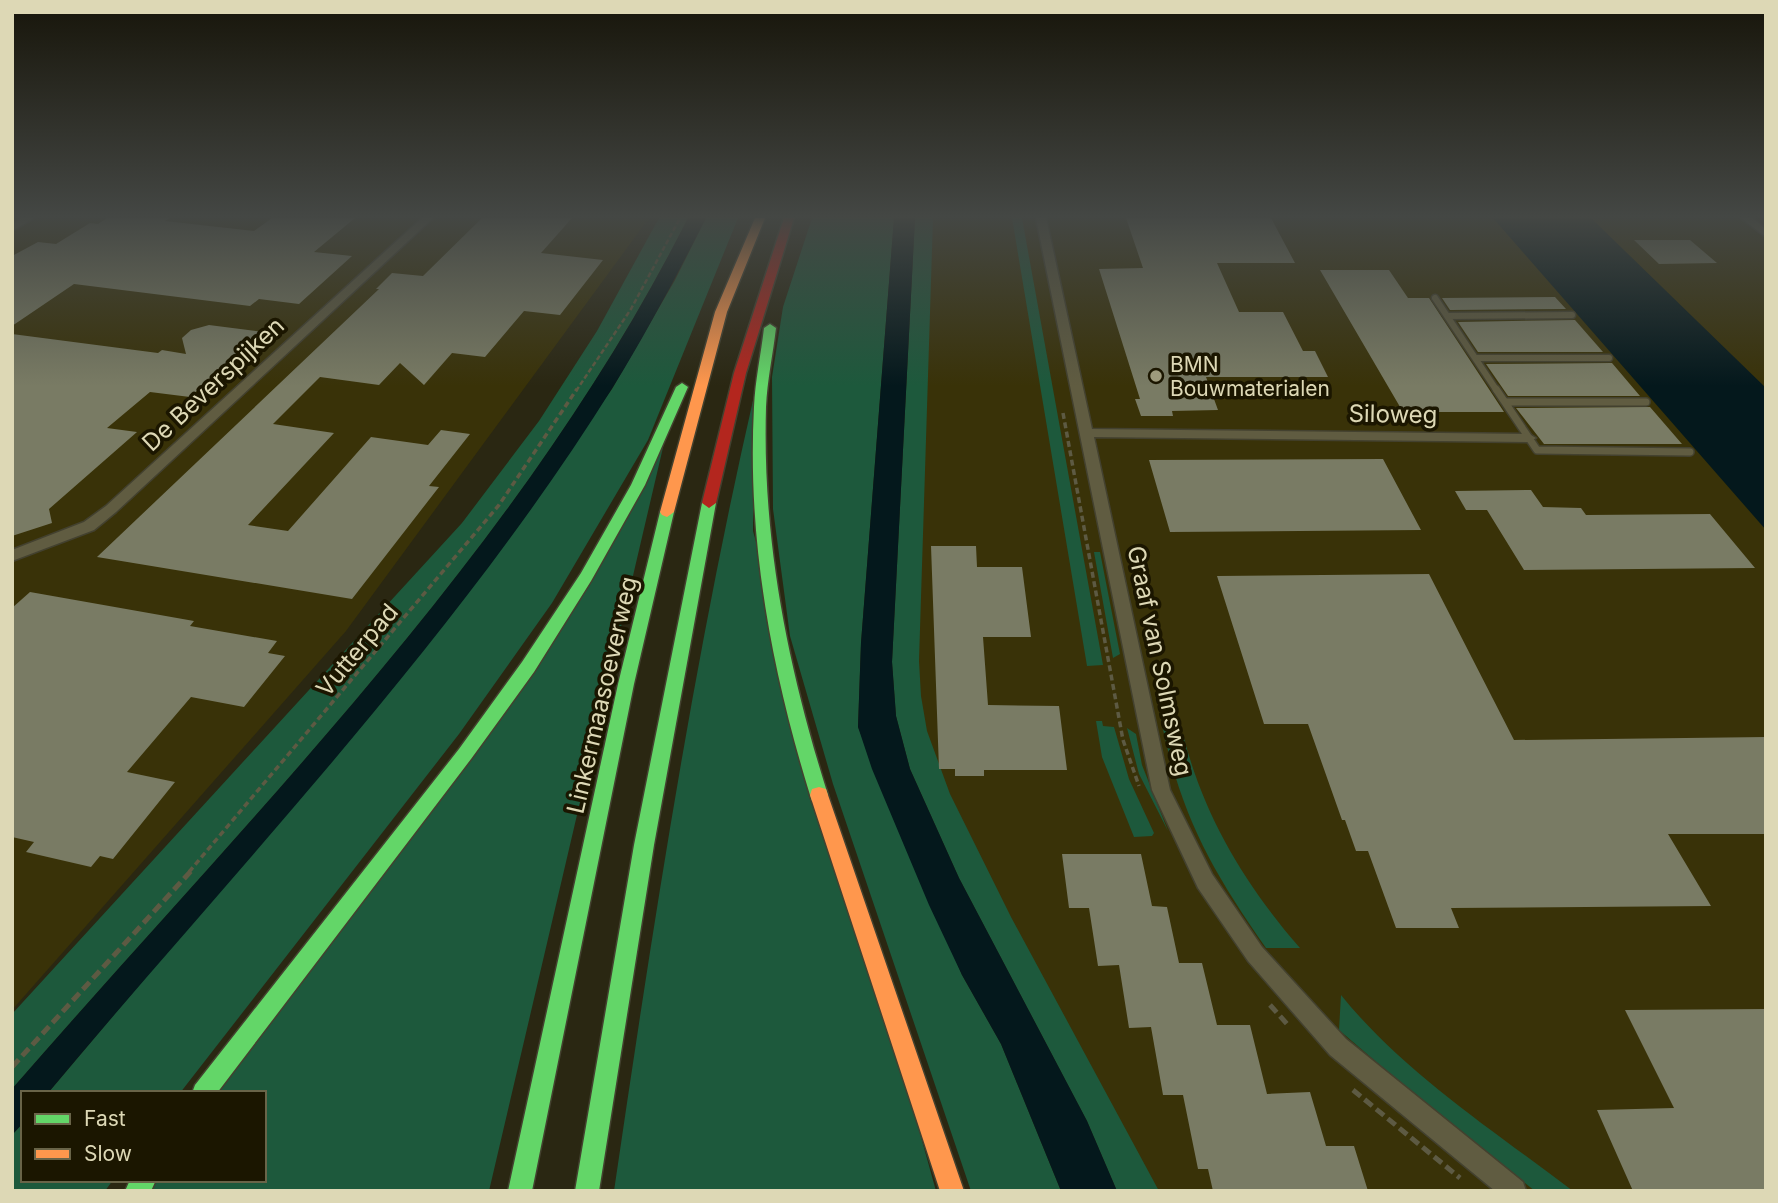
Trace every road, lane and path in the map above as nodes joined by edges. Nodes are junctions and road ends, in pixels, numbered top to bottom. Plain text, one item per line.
1 (367, 274) edge
2 (650, 274) edge
3 (737, 274) edge
4 (769, 274) edge
5 (776, 274) edge
6 (1053, 274) edge
7 (1435, 298) dead end
8 (721, 312) junction
9 (1572, 314) dead end
10 (1447, 316) junction
11 (1476, 358) junction
12 (1609, 358) dead end
13 (1507, 402) junction
14 (1646, 402) dead end
15 (1062, 406) dead end
16 (1088, 433) junction
17 (1529, 438) junction
18 (1690, 452) dead end
19 (12, 555) edge
20 (1140, 791) dead end
21 (1269, 1004) dead end
22 (1295, 1033) dead end
23 (12, 1067) edge
24 (1348, 1085) dead end
25 (204, 1091) edge
26 (1466, 1183) dead end
27 (520, 1191) edge
28 (587, 1191) edge
29 (952, 1191) edge
30 (1514, 1191) edge

1 - 19 street, De Beverspijken
2 - 23 path, Vutterpad
3 - 8 highway, Linkermaasoeverweg
4 - 28 highway
5 - 29 highway
6 - 16 street, Graaf van Solmsweg
7 - 10 lane
8 - 25 highway
8 - 27 highway, Linkermaasoeverweg
9 - 10 lane
10 - 11 lane
11 - 12 lane
11 - 13 lane
13 - 14 lane
13 - 17 lane
15 - 20 path
16 - 17 street, Siloweg
16 - 30 street, Graaf van Solmsweg
17 - 18 lane, Siloweg
21 - 22 path
24 - 26 path

